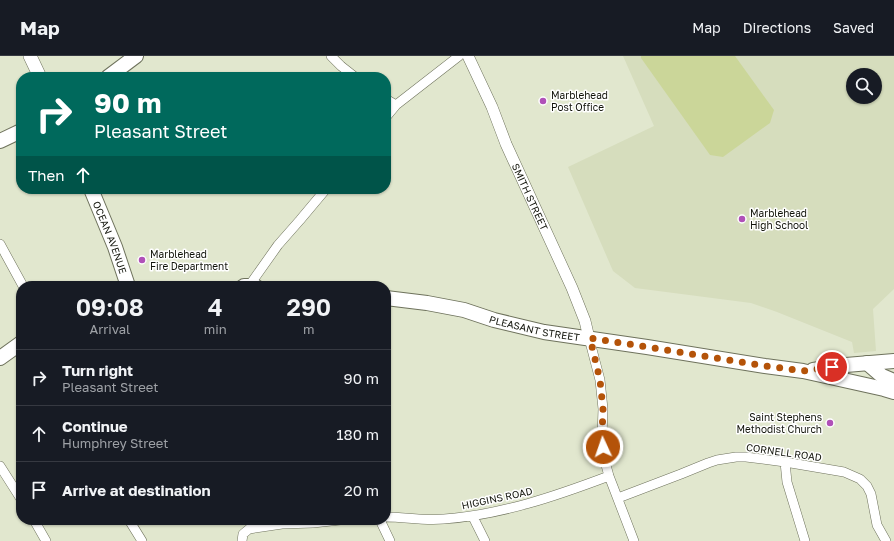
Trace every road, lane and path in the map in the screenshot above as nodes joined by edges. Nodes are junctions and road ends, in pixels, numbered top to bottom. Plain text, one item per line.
1 (30, 56) edge
2 (136, 56) edge
3 (331, 56) edge
4 (459, 56) edge
5 (468, 56) edge
6 (38, 72) edge
7 (115, 72) edge
8 (349, 72) edge
9 (391, 102) edge
10 (396, 105) junction
11 (391, 112) edge
12 (16, 133) edge
13 (0, 141) edge
14 (94, 194) edge
15 (322, 194) edge
16 (0, 244) edge
17 (20, 281) edge
18 (126, 281) edge
19 (253, 281) edge
20 (391, 299) edge
21 (590, 338) junction
22 (16, 347) edge
23 (0, 358) edge
24 (894, 361) edge
25 (867, 363) junction
26 (803, 371) junction
27 (891, 387) edge
28 (785, 462) junction
29 (0, 466) edge
30 (609, 476) junction
31 (16, 491) edge
32 (618, 498) junction
33 (473, 516) junction
34 (391, 517) edge
35 (37, 525) edge
36 (132, 525) edge
37 (275, 525) edge
38 (382, 525) edge
39 (805, 539) edge
40 (46, 541) edge
41 (142, 541) edge
42 (242, 541) edge
43 (390, 541) edge
44 (485, 541) edge
45 (634, 541) edge
46 (795, 541) edge
47 (886, 541) edge

1 - 6 main road
2 - 7 main road
3 - 8 street
4 - 10 street
5 - 21 street, SMITH STREET
9 - 10 street
10 - 11 street
12 - 13 main road
14 - 18 main road, OCEAN AVENUE
15 - 19 street
16 - 17 street
20 - 21 main road, PLEASANT STREET
21 - 26 main road, PLEASANT STREET
21 - 30 street
22 - 23 main road
24 - 25 main road
25 - 26 main road
25 - 27 main road
26 - 27 main road
28 - 32 street, CORNELL ROAD
28 - 39 street
28 - 47 street, CORNELL ROAD
29 - 31 street
30 - 32 street
30 - 33 street, HIGGINS ROAD
32 - 45 street
33 - 34 street, HIGGINS ROAD
33 - 44 street
35 - 40 street
36 - 41 street
37 - 42 street
38 - 43 street
39 - 46 street

